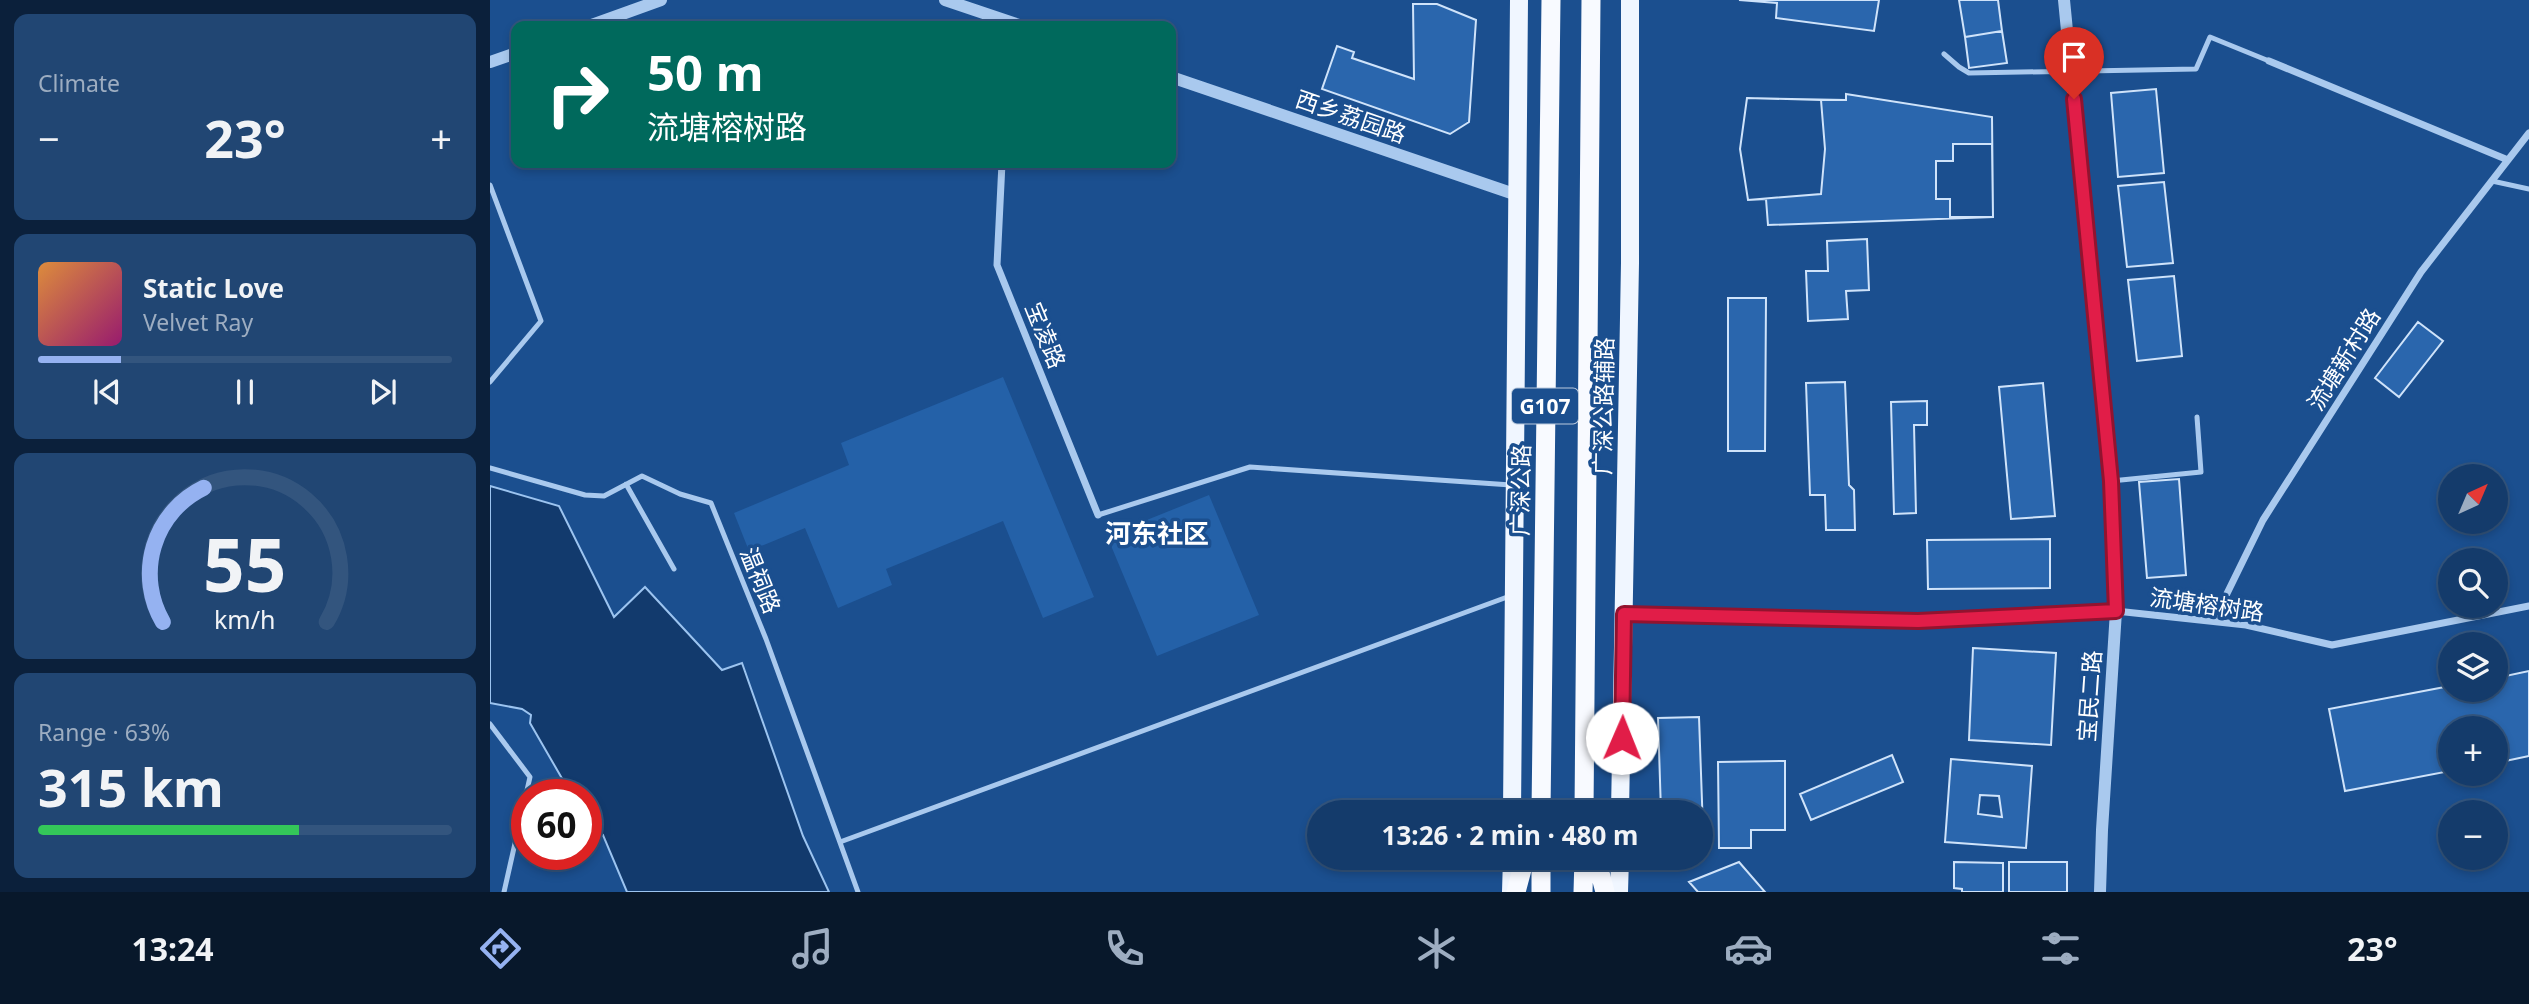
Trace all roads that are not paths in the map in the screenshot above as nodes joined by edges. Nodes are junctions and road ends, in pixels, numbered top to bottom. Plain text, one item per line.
1 (661, 0) edge
2 (945, 0) edge
3 (1519, 0) edge
4 (1551, 0) edge
5 (1591, 0) edge
6 (1630, 0) edge
7 (2064, 0) edge
8 (603, 21) edge
9 (1000, 21) edge
10 (511, 54) edge
11 (1944, 54) dead end
12 (2269, 61) joint
13 (490, 62) edge
14 (2071, 71) junction
15 (1176, 79) edge
16 (2529, 133) edge
17 (2508, 160) junction
18 (1002, 168) edge
19 (2492, 181) junction
20 (490, 186) edge
21 (2529, 189) edge
22 (1517, 195) junction
23 (490, 382) edge
24 (2197, 417) dead end
25 (490, 468) edge
26 (2111, 481) junction
27 (626, 484) junction
28 (1514, 485) junction
29 (1098, 515) joint
30 (674, 569) dead end
31 (1514, 595) junction
32 (2529, 606) edge
33 (2116, 611) junction
34 (1624, 614) junction
35 (2214, 620) junction
36 (490, 724) edge
37 (1512, 800) edge
38 (1540, 800) edge
39 (1584, 800) edge
40 (1620, 800) edge
41 (840, 842) junction
42 (1513, 870) edge
43 (1521, 870) edge
44 (1541, 870) edge
45 (1584, 870) edge
46 (1599, 870) edge
47 (1620, 870) edge
48 (504, 892) edge
49 (858, 892) edge
50 (1514, 892) edge
51 (1541, 892) edge
52 (1583, 892) edge
53 (1605, 892) edge
54 (1619, 892) edge
55 (2101, 892) edge

1 - 8 street
2 - 9 street
3 - 22 main road
4 - 38 highway, 广深公路 / G107
5 - 39 highway, G107
6 - 34 main road, 广深公路辅路
7 - 14 street, 宝民二路
10 - 13 street
11 - 14 lane
12 - 14 lane
12 - 17 street
14 - 26 street, 宝民二路
15 - 22 street, 西乡荔园路
16 - 17 street, 流塘新村路
17 - 19 street, 流塘新村路
18 - 29 street, 宝凌路
19 - 21 lane
19 - 35 street, 流塘新村路
20 - 23 lane
22 - 28 main road
24 - 26 lane
25 - 27 lane, 温祠路
26 - 33 street, 宝民二路
27 - 30 lane
27 - 41 lane, 温祠路
28 - 29 lane
28 - 31 main road
31 - 37 main road
31 - 41 lane
32 - 35 street, 流塘榕树路
33 - 34 street, 流塘榕树路
33 - 35 street, 流塘榕树路
33 - 55 street, 宝民二路
34 - 40 main road, 广深公路辅路
36 - 48 lane
41 - 49 lane, 温祠路
42 - 50 main road
43 - 50 highway
44 - 51 highway
45 - 52 highway
46 - 53 highway
47 - 54 main road

